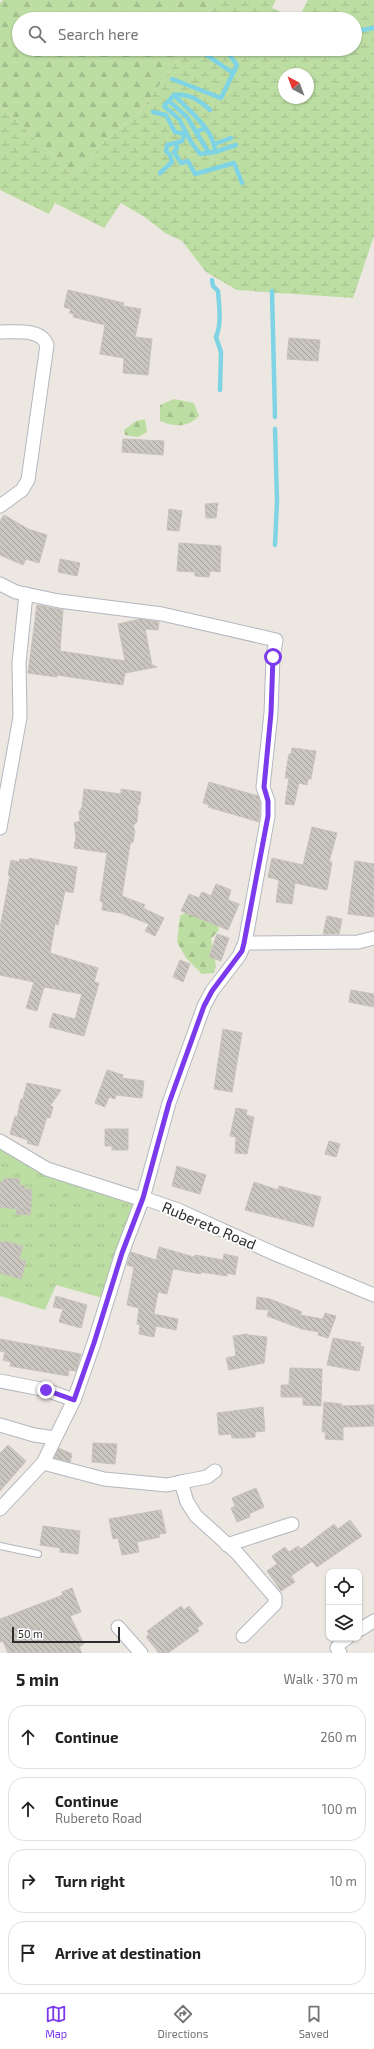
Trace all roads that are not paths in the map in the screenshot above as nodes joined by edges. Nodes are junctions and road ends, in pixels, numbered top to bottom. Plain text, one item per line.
1 (0, 332) edge
2 (0, 506) edge
3 (0, 584) edge
4 (26, 594) junction
5 (0, 828) edge
6 (374, 938) edge
7 (244, 943) junction
8 (0, 1141) edge
9 (143, 1198) junction
10 (374, 1295) edge
11 (0, 1381) edge
12 (74, 1400) junction
13 (0, 1425) edge
14 (55, 1438) junction
15 (42, 1463) junction
16 (215, 1471) dead end
17 (181, 1482) junction
18 (0, 1509) edge
19 (292, 1524) dead end
20 (227, 1545) junction
21 (0, 1546) edge
22 (38, 1554) dead end
23 (374, 1621) edge
24 (118, 1627) dead end
25 (362, 1628) edge
26 (243, 1636) dead end
27 (342, 1641) edge
28 (141, 1653) edge
29 (340, 1653) edge

1 - 2 street
3 - 4 street
4 - 5 street
4 - 7 street
6 - 7 street
7 - 9 street
8 - 9 street
9 - 10 street, Rubereto Road
9 - 12 street, Rubereto Road
11 - 12 street
12 - 14 street, Rubereto Road
13 - 14 street
14 - 15 street, Rubereto Road
15 - 17 street
15 - 18 street, Rubereto Road
16 - 17 street
17 - 20 street
19 - 20 street
20 - 26 street
21 - 22 lane
23 - 25 street
24 - 28 street
27 - 29 street

